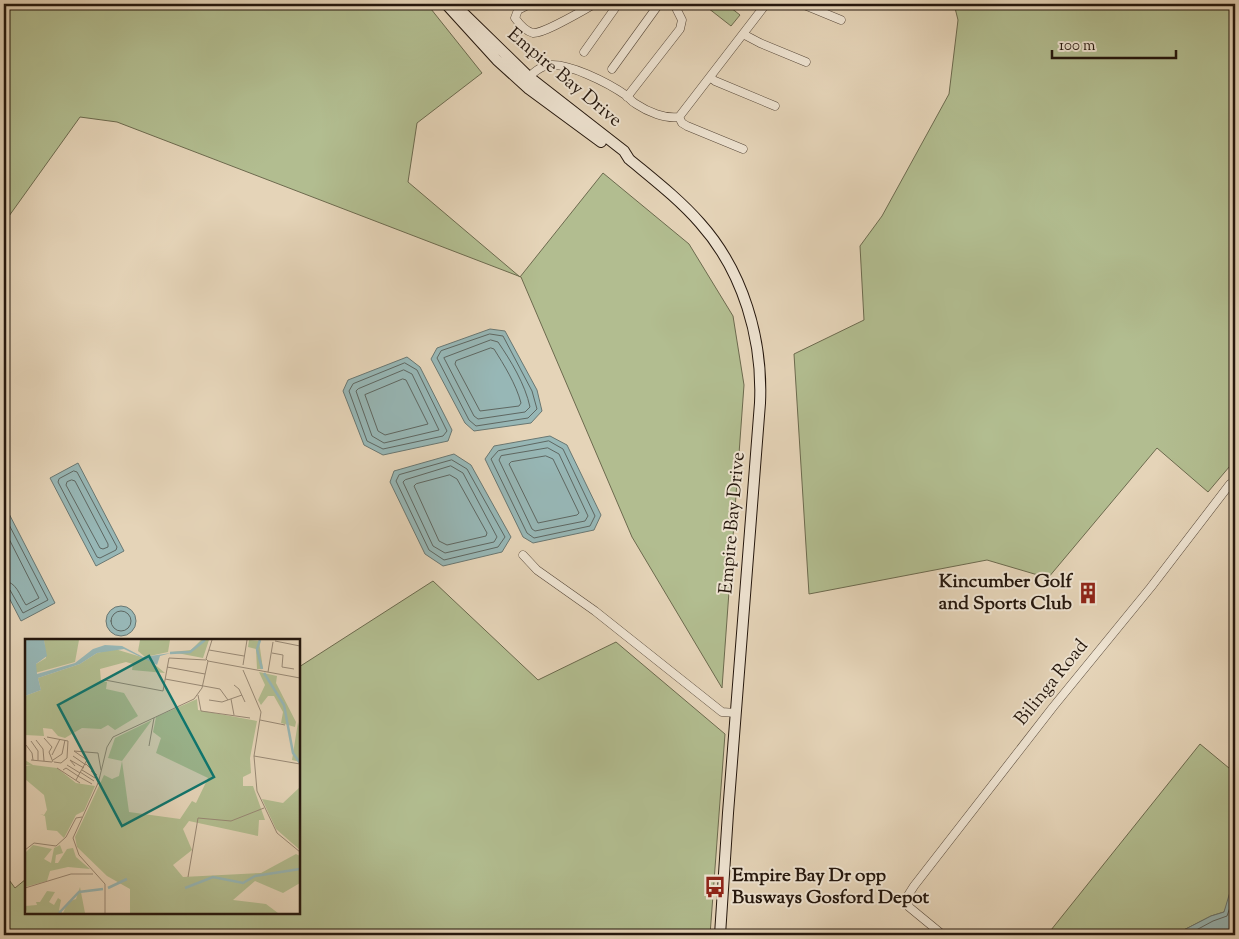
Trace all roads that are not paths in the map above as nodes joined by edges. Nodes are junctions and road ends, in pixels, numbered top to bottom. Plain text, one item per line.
1 (446, 4) edge
2 (454, 4) edge
3 (530, 4) edge
4 (595, 4) edge
5 (618, 4) edge
6 (659, 4) edge
7 (674, 4) edge
8 (766, 4) edge
9 (802, 4) edge
10 (841, 20) dead end
11 (743, 34) junction
12 (584, 52) dead end
13 (498, 60) junction
14 (806, 62) dead end
15 (612, 69) dead end
16 (529, 76) junction
17 (710, 77) junction
18 (627, 97) junction
19 (775, 106) dead end
20 (552, 107) junction
21 (680, 117) junction
22 (743, 149) dead end
23 (629, 158) junction
24 (1230, 484) dead end
25 (523, 555) dead end
26 (736, 713) junction
27 (720, 935) edge
28 (943, 935) edge

1 - 13 main road, Empire Bay Drive
2 - 16 main road, Empire Bay Drive
3 - 4 street
5 - 12 street
6 - 15 street
7 - 18 street
8 - 11 street
9 - 10 street
11 - 14 street
11 - 17 street
13 - 16 main road
13 - 20 main road, Empire Bay Drive
16 - 18 street
16 - 20 main road
16 - 23 main road, Empire Bay Drive
17 - 19 street
17 - 21 street
18 - 21 street
20 - 23 main road, Empire Bay Drive
21 - 22 street
23 - 26 main road, Empire Bay Drive
24 - 28 street, Bilinga Road
25 - 26 street
26 - 27 main road, Empire Bay Drive

